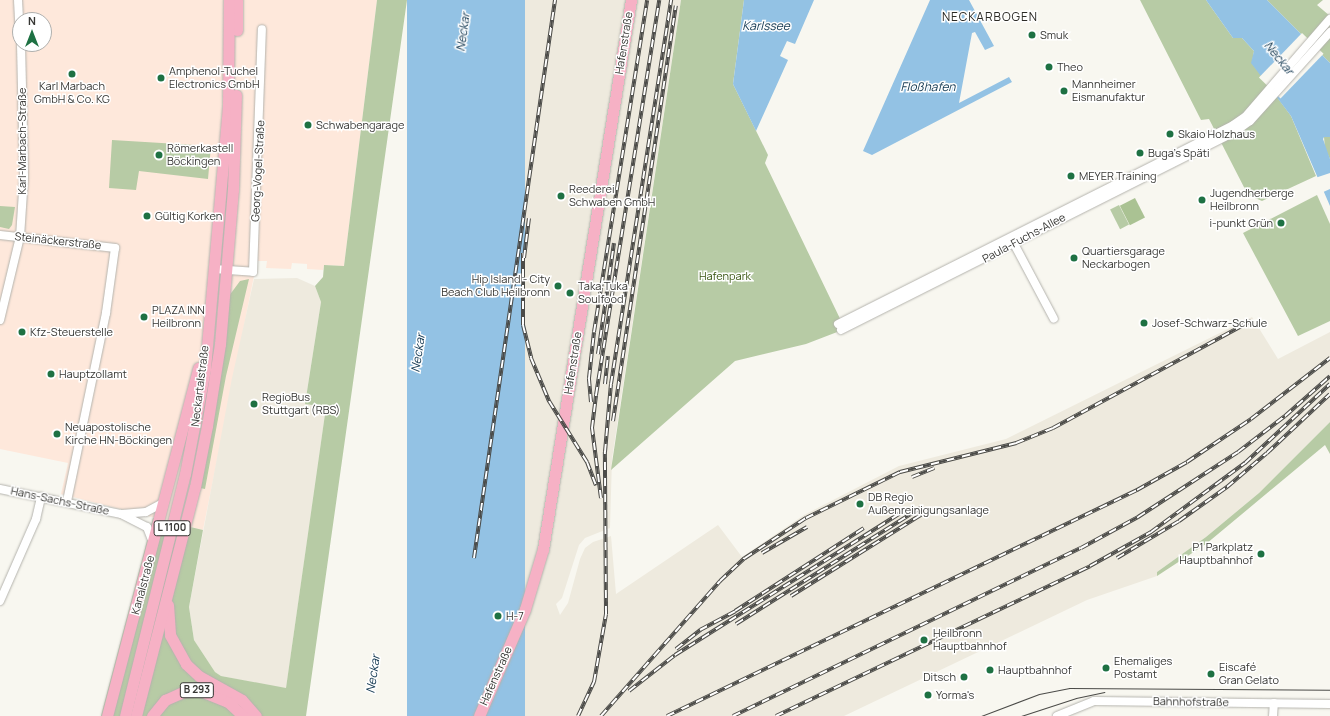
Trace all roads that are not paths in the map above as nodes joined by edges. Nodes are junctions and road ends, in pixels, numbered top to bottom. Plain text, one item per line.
1 (18, 0) edge
2 (229, 0) edge
3 (237, 0) edge
4 (631, 0) edge
5 (19, 12) edge
6 (1330, 19) edge
7 (262, 30) dead end
8 (1330, 32) edge
9 (21, 52) edge
10 (1248, 119) junction
11 (0, 235) edge
12 (20, 237) junction
13 (1012, 240) junction
14 (214, 269) junction
15 (226, 270) junction
16 (1054, 319) dead end
17 (0, 320) edge
18 (839, 327) dead end
19 (207, 337) junction
20 (0, 489) edge
21 (41, 497) junction
22 (67, 501) junction
23 (165, 502) junction
24 (121, 514) junction
25 (153, 547) junction
26 (170, 583) junction
27 (0, 601) edge
28 (1274, 703) junction
29 (1329, 704) edge
30 (107, 716) edge
31 (125, 716) edge
32 (136, 716) edge
33 (152, 716) edge
34 (243, 716) edge
35 (256, 716) edge
36 (479, 716) edge
37 (1057, 716) edge
38 (1273, 716) edge

1 - 5 street
2 - 14 main road, Neckartalstraße / L 1100
3 - 15 main road, Neckartalstraße / L 1100
4 - 36 main road, Hafenstraße
6 - 10 street
7 - 15 street, Georg-Vogel-Straße
8 - 10 street
9 - 12 street, Karl-Marbach-Straße
10 - 13 street, Paula-Fuchs-Allee
11 - 12 street, Steinäckerstraße
12 - 17 street, Karl-Marbach-Straße
12 - 22 street, Steinäckerstraße
13 - 16 street
13 - 18 street, Paula-Fuchs-Allee
14 - 15 street, Georg-Vogel-Straße
14 - 19 main road, Neckartalstraße / L 1100
15 - 26 main road, Neckartalstraße / L 1100
19 - 23 main road, Kanalstraße
19 - 31 main road, Neckartalstraße / L 1100
20 - 21 street, Hans-Sachs-Straße
21 - 22 street, Hans-Sachs-Straße
21 - 27 street
22 - 24 street, Hans-Sachs-Straße
23 - 24 street, Hans-Sachs-Straße
23 - 25 main road, Kanalstraße
24 - 25 street, Hans-Sachs-Straße
25 - 30 main road, Kanalstraße
26 - 32 main road, Neckartalstraße / L 1100
26 - 35 main road, Neckartalstraße
28 - 29 street, Bahnhofstraße
28 - 37 street, Bahnhofstraße
28 - 38 street
33 - 34 main road, B 293

